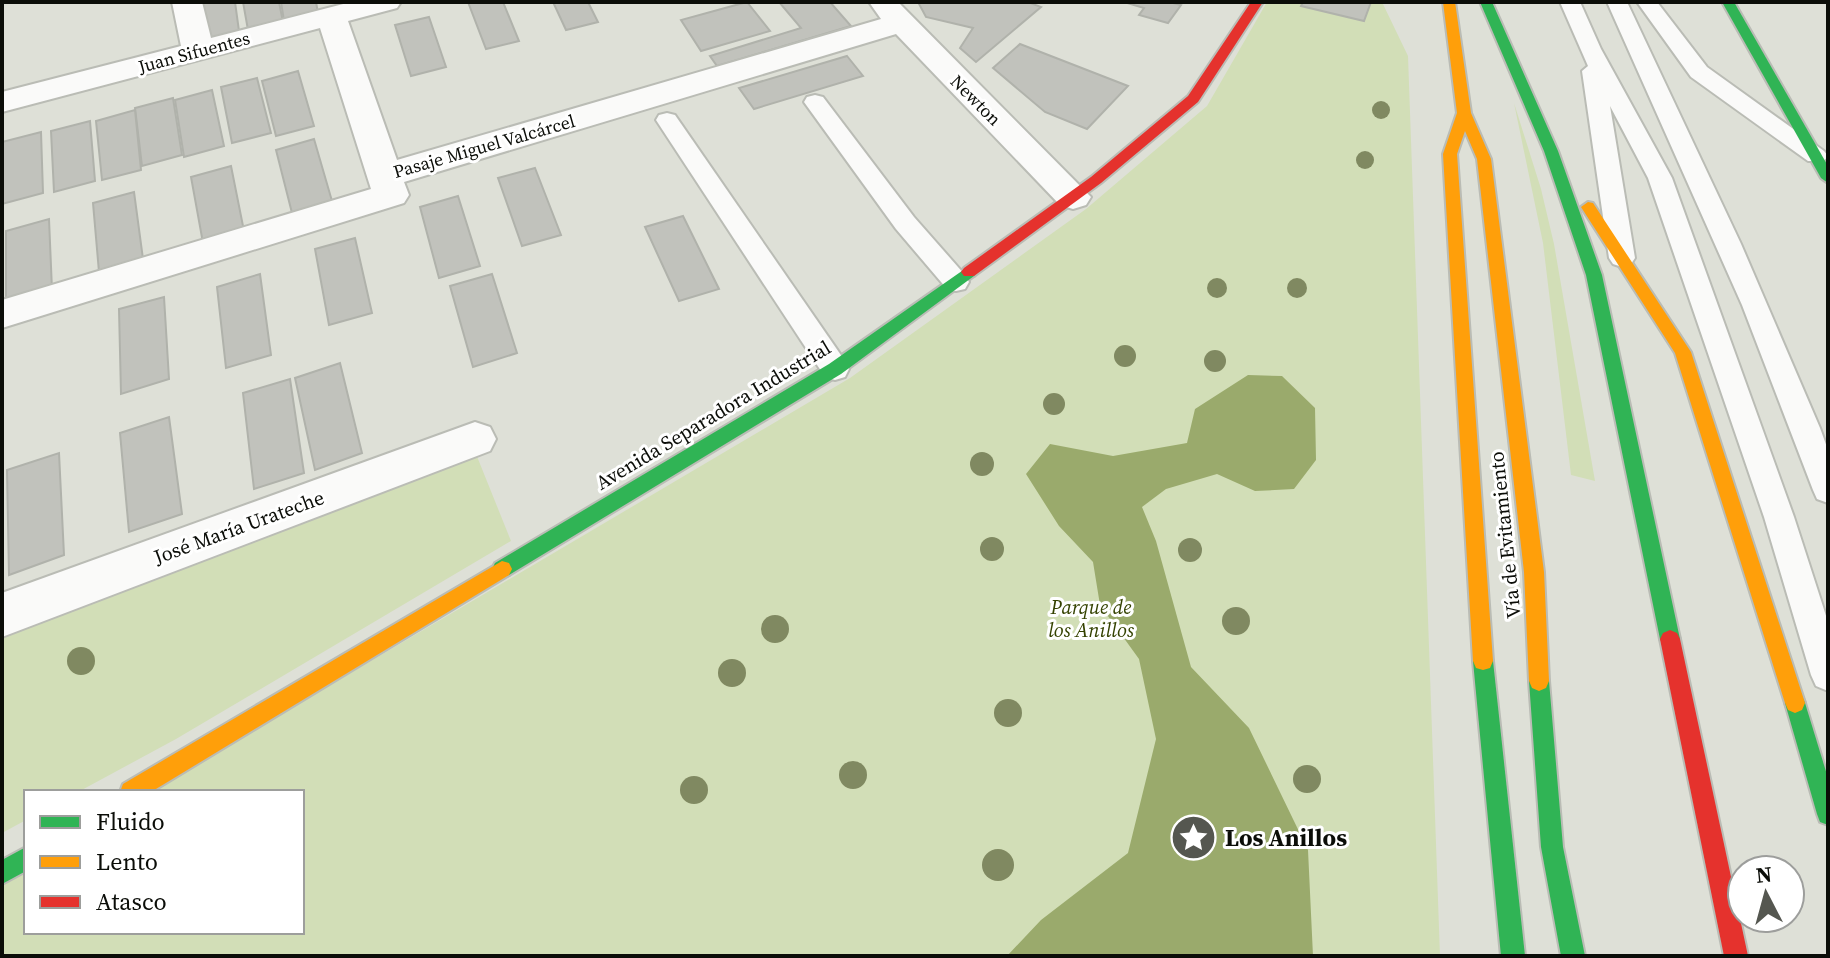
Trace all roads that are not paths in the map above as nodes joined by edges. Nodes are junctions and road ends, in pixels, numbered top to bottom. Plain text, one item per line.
1 (187, 2) edge
2 (386, 2) edge
3 (1257, 2) edge
4 (1449, 2) edge
5 (1486, 2) edge
6 (1570, 2) edge
7 (1617, 2) edge
8 (1647, 2) edge
9 (1728, 2) edge
10 (891, 13) edge
11 (331, 16) junction
12 (1590, 49) junction
13 (198, 51) junction
14 (2, 102) edge
15 (815, 102) dead end
16 (1464, 113) junction
17 (667, 120) dead end
18 (1551, 151) junction
19 (1816, 156) junction
20 (383, 176) junction
21 (1828, 178) edge
22 (1073, 197) junction
23 (1622, 258) junction
24 (956, 282) junction
25 (2, 314) edge
26 (835, 369) junction
27 (475, 439) dead end
28 (1828, 490) edge
29 (2, 615) edge
30 (1828, 675) edge
31 (134, 790) edge
32 (1828, 814) edge
33 (24, 859) edge
34 (2, 873) edge
35 (1513, 956) edge
36 (1573, 956) edge
37 (1736, 956) edge

1 - 13 street
2 - 11 street, Juan Sifuentes
3 - 22 main road, Avenida Separadora Industrial
4 - 16 main road, Vía de Evitamiento
5 - 18 main road
6 - 12 lane
7 - 28 lane
8 - 19 lane
9 - 19 main road
10 - 20 street, Pasaje Miguel Valcárcel
10 - 22 street, Newton
11 - 13 street, Juan Sifuentes
11 - 20 street
12 - 23 lane
12 - 30 lane
13 - 14 street, Juan Sifuentes
15 - 24 lane
16 - 35 main road, Vía de Evitamiento
16 - 36 main road, Vía de Evitamiento
17 - 26 lane
18 - 23 main road
18 - 37 main road
19 - 21 main road
20 - 25 street, Pasaje Miguel Valcárcel
22 - 24 main road, Avenida Separadora Industrial
23 - 32 main road
24 - 26 main road, Avenida Separadora Industrial
26 - 31 main road, Avenida Separadora Industrial
27 - 29 street, José María Urateche
33 - 34 main road

